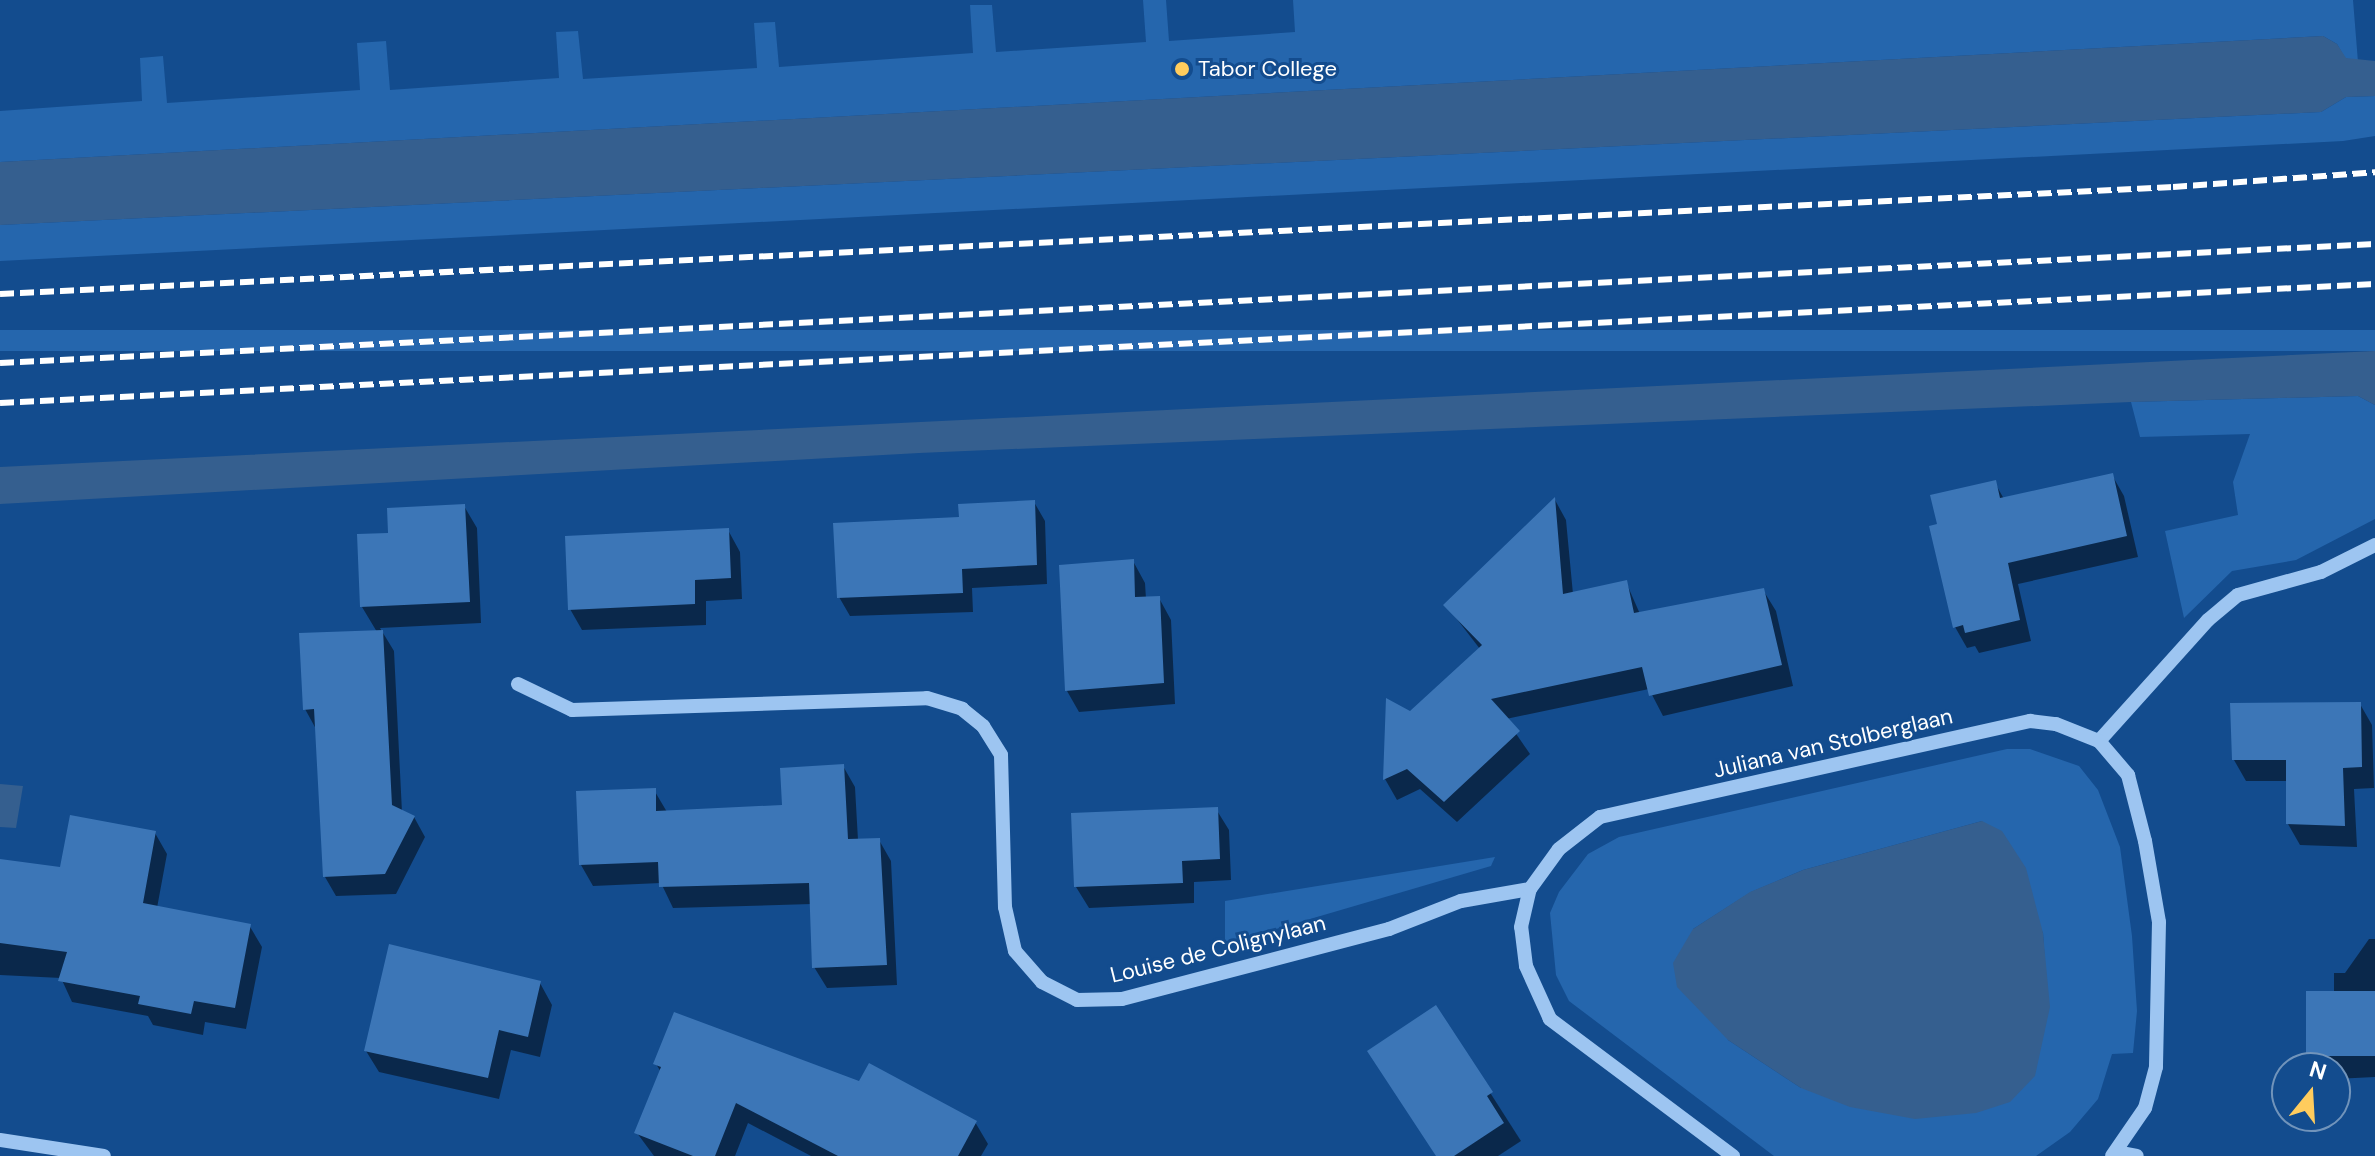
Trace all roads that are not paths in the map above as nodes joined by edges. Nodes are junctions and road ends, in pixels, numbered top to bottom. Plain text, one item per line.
1 (2375, 545) edge
2 (518, 684) dead end
3 (2099, 741) junction
4 (1530, 889) junction
5 (0, 1140) edge
6 (2115, 1154) edge
7 (104, 1156) edge
8 (1733, 1156) edge
9 (2137, 1156) edge

1 - 3 street
2 - 4 street, Louise de Colignylaan
3 - 4 street, Juliana van Stolberglaan
3 - 6 street, Juliana van Stolberglaan
4 - 8 street, Juliana van Stolberglaan
5 - 7 street
6 - 9 street

